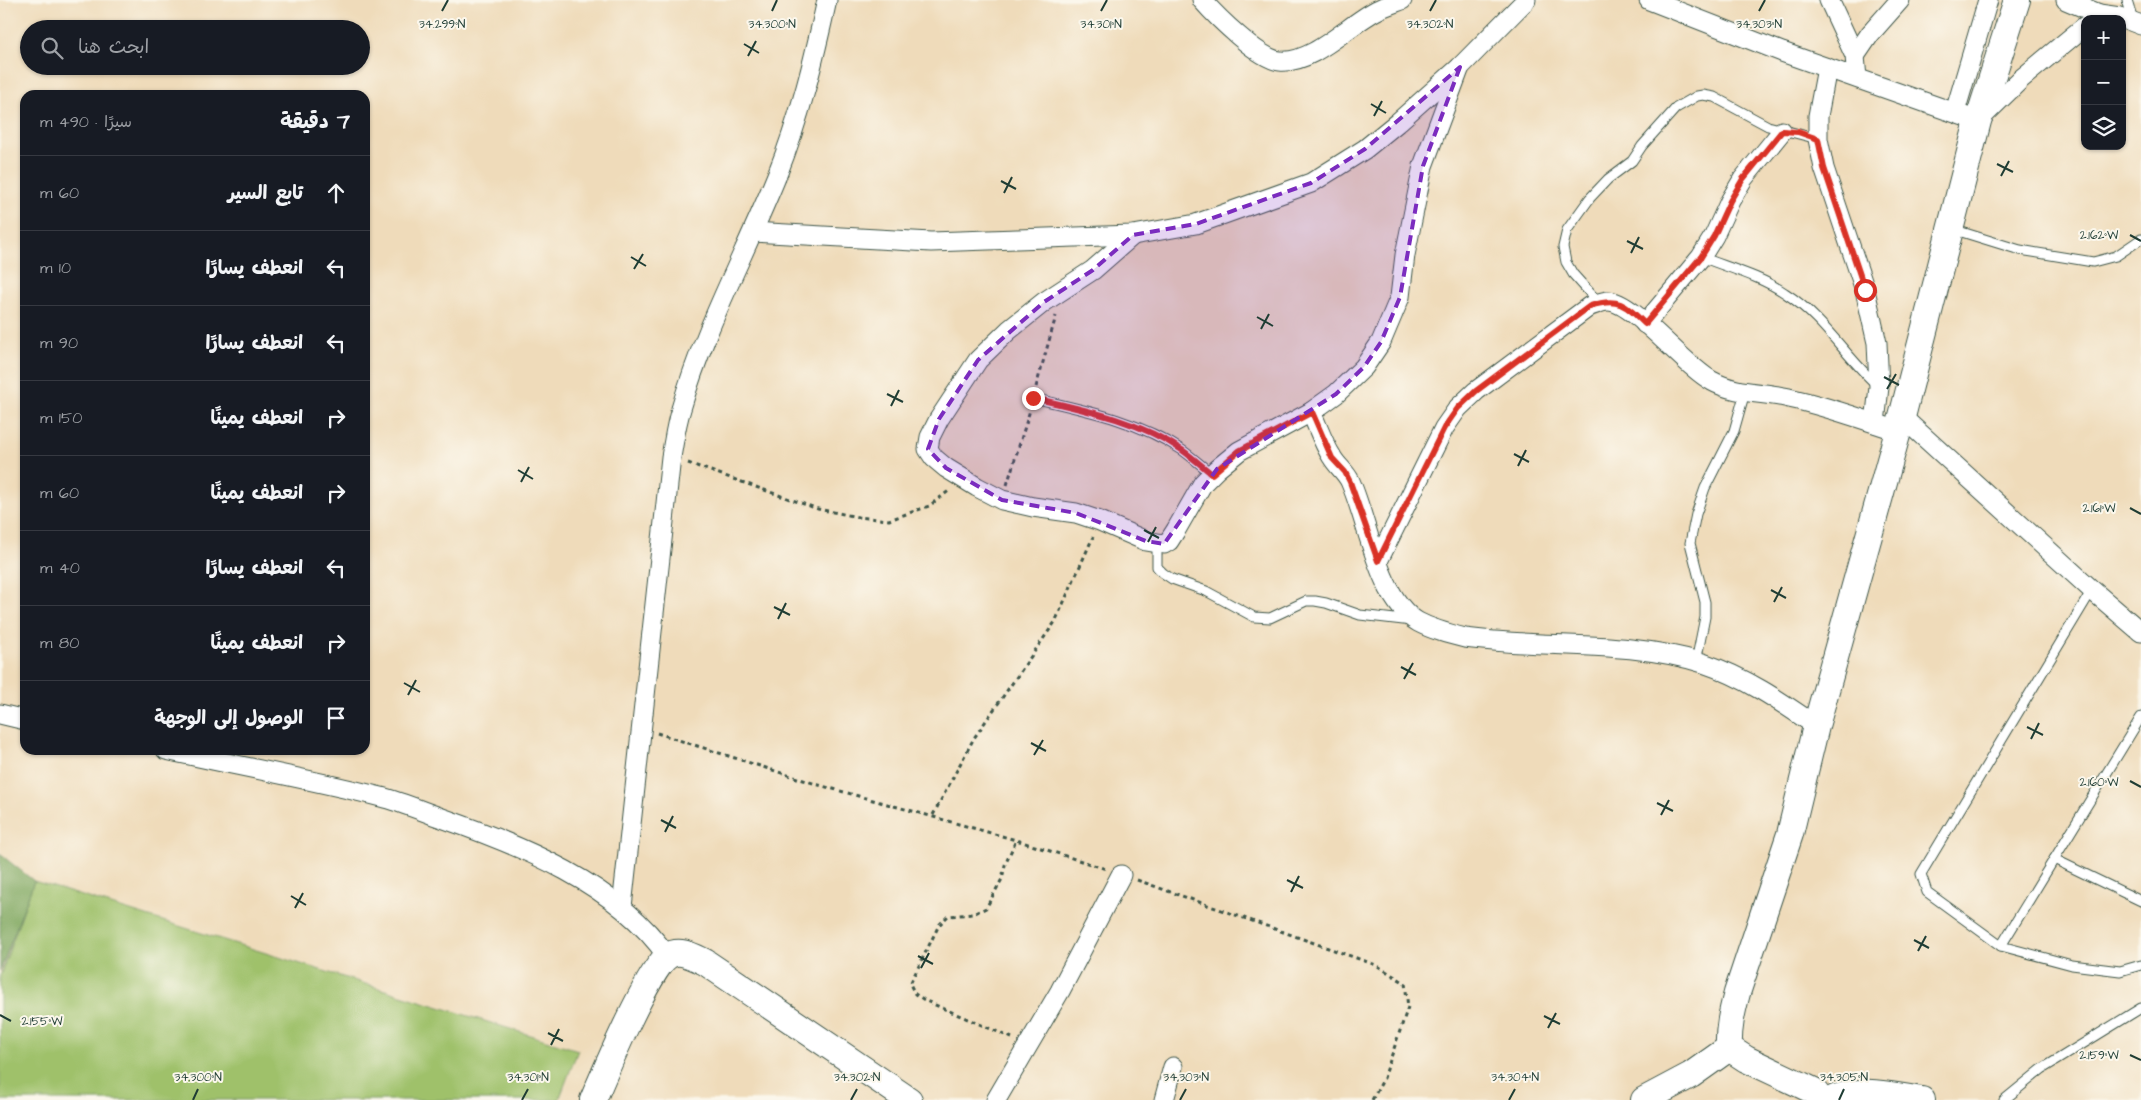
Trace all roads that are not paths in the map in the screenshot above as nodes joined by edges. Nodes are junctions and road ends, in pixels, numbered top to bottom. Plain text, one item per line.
1 (827, 0) edge
2 (1202, 0) edge
3 (1402, 0) edge
4 (1526, 0) edge
5 (1649, 0) edge
6 (1829, 0) edge
7 (1900, 0) edge
8 (1988, 0) edge
9 (2017, 0) edge
10 (2066, 0) edge
11 (2127, 0) edge
12 (2093, 15) edge
13 (2137, 23) edge
14 (2081, 29) edge
15 (1855, 56) junction
16 (1460, 67) junction
17 (1827, 68) junction
18 (1857, 78) junction
19 (1967, 117) junction
20 (1782, 131) junction
21 (1818, 139) junction
22 (1951, 229) junction
23 (753, 232) junction
24 (1133, 235) junction
25 (2141, 239) edge
26 (1701, 257) junction
27 (1599, 303) junction
28 (1645, 324) junction
29 (1880, 387) junction
30 (1746, 392) junction
31 (1033, 398) dead end
32 (1312, 412) junction
33 (1892, 424) junction
34 (1212, 474) junction
35 (1157, 544) junction
36 (1378, 561) junction
37 (2092, 590) junction
38 (1417, 622) junction
39 (2141, 632) edge
40 (1696, 662) junction
41 (0, 714) edge
42 (2141, 717) edge
43 (20, 719) edge
44 (1816, 726) junction
45 (189, 755) edge
46 (2054, 859) junction
47 (1121, 874) road end
48 (2141, 901) edge
49 (622, 907) junction
50 (2001, 946) junction
51 (668, 956) junction
52 (2141, 965) edge
53 (2141, 1008) edge
54 (1729, 1048) junction
55 (1173, 1067) dead end
56 (593, 1100) edge
57 (909, 1100) edge
58 (996, 1100) edge
59 (1164, 1100) edge
60 (1644, 1100) edge
61 (1821, 1100) edge
62 (1832, 1100) edge
63 (1922, 1100) edge
64 (2004, 1100) edge

1 - 23 street
2 - 3 street
4 - 16 street
5 - 17 street
6 - 15 street
7 - 15 street
8 - 19 street
9 - 19 street
10 - 12 street
11 - 13 lane
14 - 19 street
15 - 18 street
16 - 24 street
16 - 32 street
17 - 18 street
17 - 21 street
18 - 19 street
19 - 22 street
20 - 21 lane
20 - 26 street
20 - 27 lane
21 - 29 street
22 - 25 lane
22 - 33 street
23 - 24 street
23 - 49 street
24 - 35 street
26 - 28 street
26 - 29 lane
27 - 28 street
27 - 36 street
28 - 30 street
29 - 33 street
30 - 33 street
30 - 40 lane
31 - 34 lane
32 - 34 street
32 - 36 street
33 - 37 street
33 - 44 street
34 - 35 street
35 - 38 lane
36 - 38 street
37 - 39 street
37 - 50 lane
38 - 40 street
40 - 44 street
41 - 43 street
42 - 46 lane
44 - 54 street
45 - 49 street
46 - 48 lane
46 - 50 lane
47 - 58 street
49 - 51 street
50 - 52 lane
51 - 56 street
51 - 57 street
53 - 64 lane
54 - 60 street
54 - 61 street
55 - 59 street
62 - 63 street

